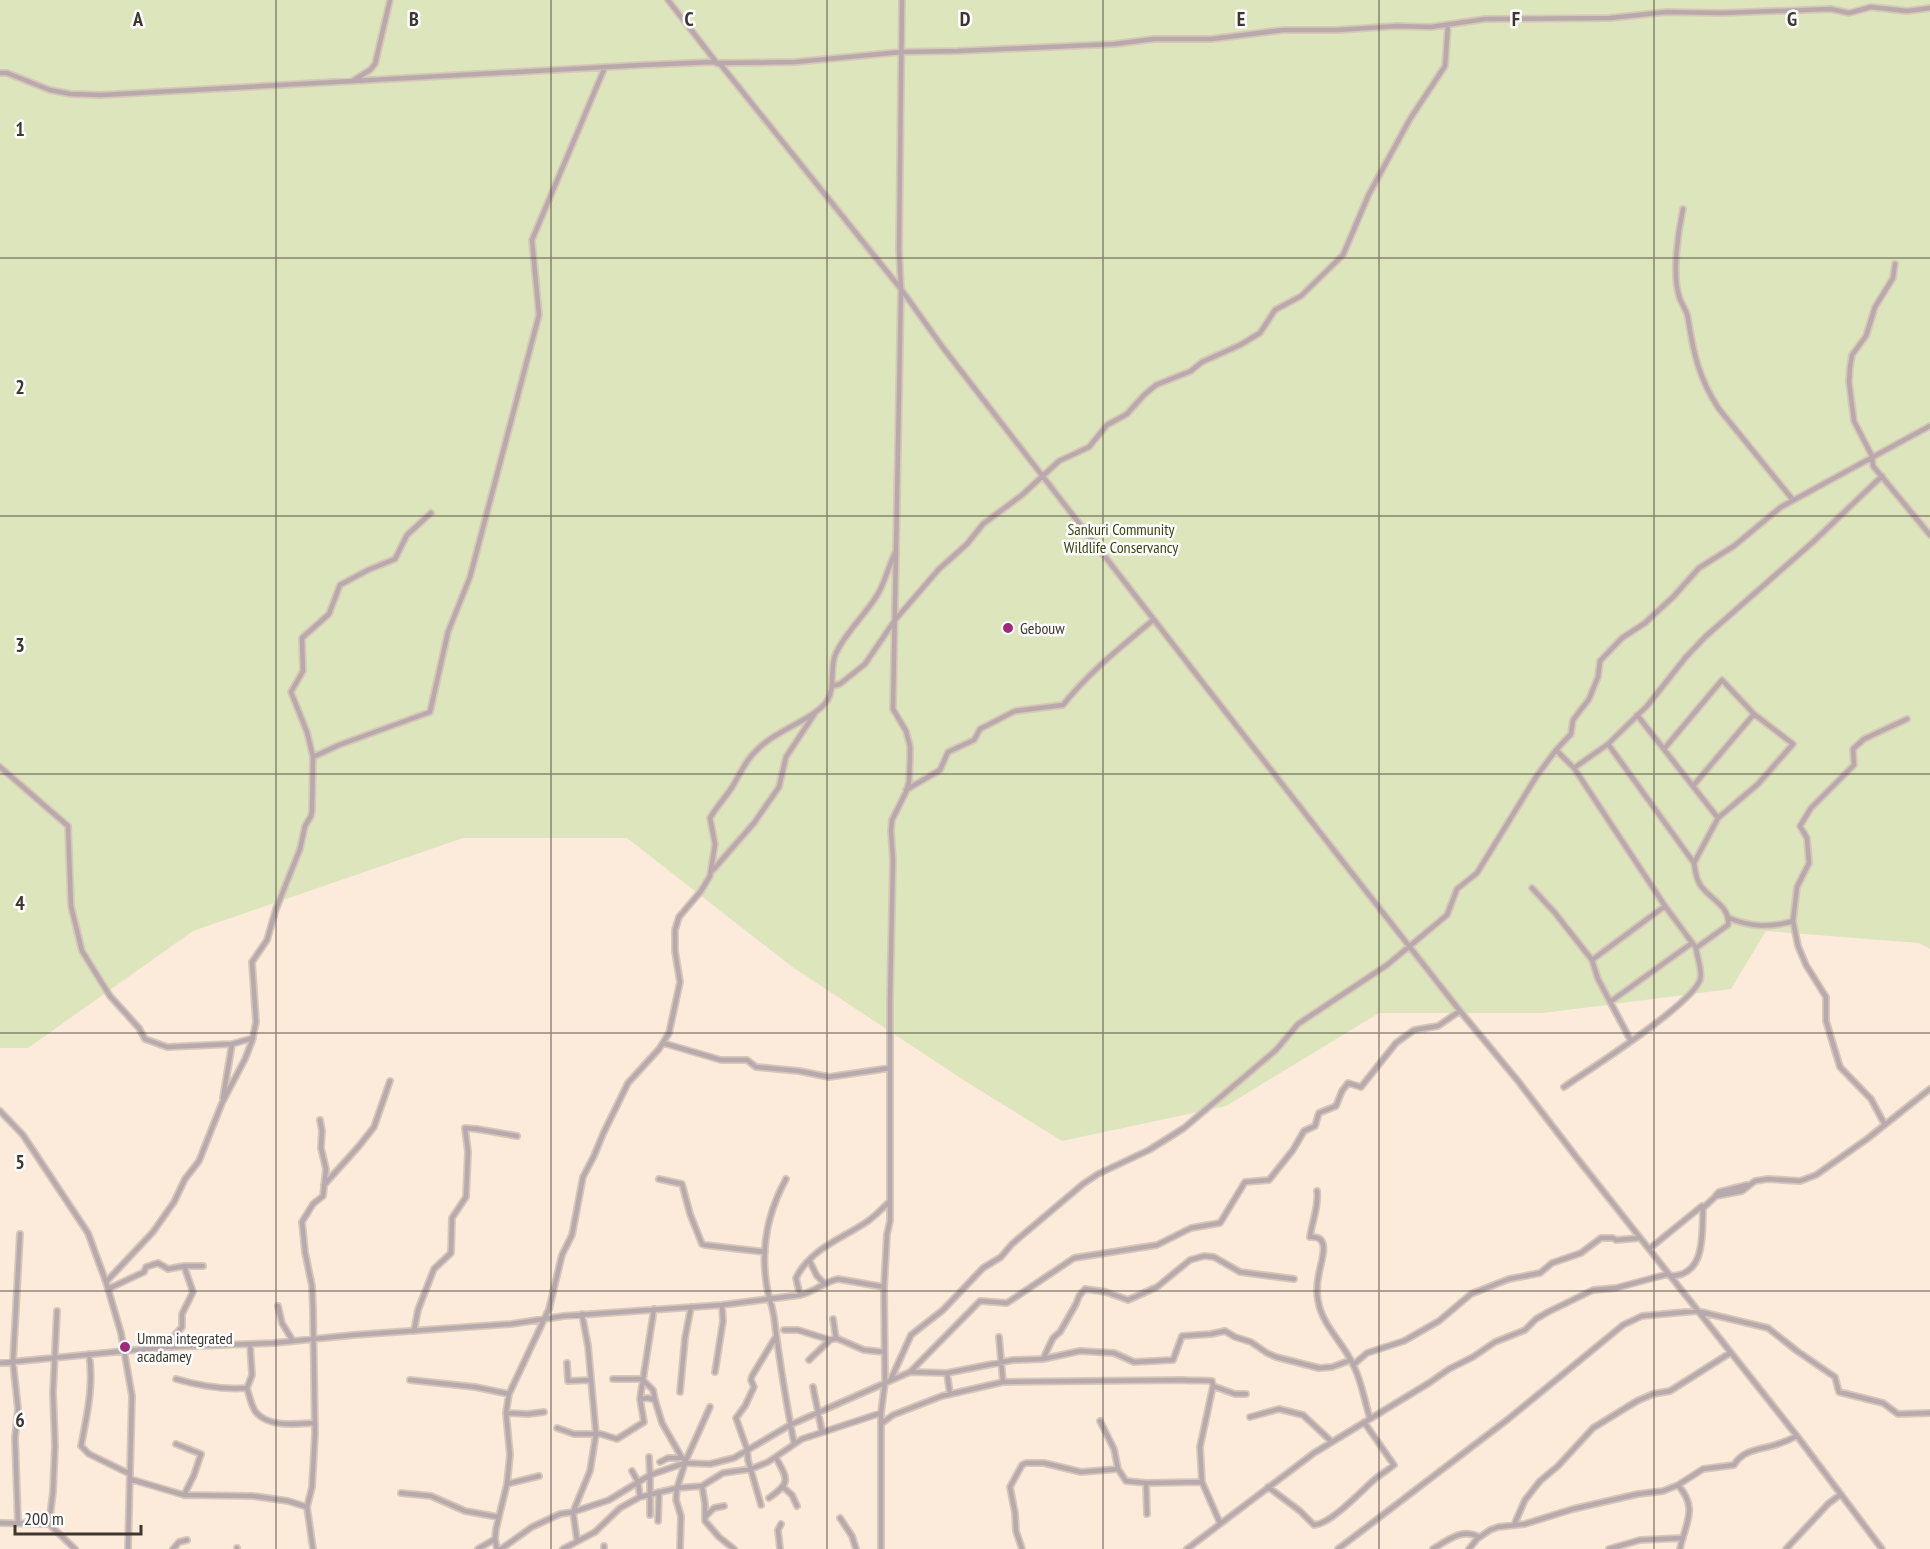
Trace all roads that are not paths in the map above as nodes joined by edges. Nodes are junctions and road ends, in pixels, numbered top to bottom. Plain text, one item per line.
1 (390, 0) edge
2 (668, 0) edge
3 (902, 0) edge
4 (1930, 8) edge
5 (1448, 25) junction
6 (901, 52) junction
7 (718, 63) junction
8 (606, 67) junction
9 (0, 72) edge
10 (351, 81) junction
11 (1683, 209) dead end
12 (1895, 264) dead end
13 (901, 289) junction
14 (1930, 426) edge
15 (1872, 456) junction
16 (1042, 476) junction
17 (1882, 476) junction
18 (1793, 500) junction
19 (431, 513) dead end
20 (1930, 535) edge
21 (896, 550) junction
22 (895, 620) junction
23 (1153, 620) junction
24 (832, 686) junction
25 (816, 712) junction
26 (1754, 714) junction
27 (1637, 715) junction
28 (1908, 719) dead end
29 (1608, 744) junction
30 (1664, 749) junction
31 (1556, 750) junction
32 (313, 757) junction
33 (0, 767) edge
34 (1574, 768) junction
35 (1693, 786) junction
36 (906, 790) junction
37 (1718, 818) junction
38 (1694, 862) junction
39 (711, 872) junction
40 (1532, 888) dead end
41 (1665, 906) junction
42 (1729, 918) junction
43 (1792, 921) junction
44 (1692, 943) junction
45 (1409, 945) junction
46 (1696, 948) junction
47 (1592, 960) junction
48 (1610, 1002) junction
49 (1460, 1011) junction
50 (253, 1038) junction
51 (1631, 1041) junction
52 (663, 1043) junction
53 (232, 1044) junction
54 (890, 1068) junction
55 (390, 1081) dead end
56 (1564, 1087) dead end
57 (1930, 1089) edge
58 (222, 1103) junction
59 (0, 1111) edge
60 (320, 1120) dead end
61 (1885, 1125) junction
62 (517, 1136) dead end
63 (659, 1179) dead end
64 (786, 1179) dead end
65 (1750, 1184) junction
66 (324, 1185) junction
67 (1317, 1191) dead end
68 (889, 1202) junction
69 (20, 1234) dead end
70 (1640, 1238) junction
71 (1649, 1249) junction
72 (765, 1252) junction
73 (809, 1260) junction
74 (184, 1266) junction
75 (203, 1266) dead end
76 (1669, 1275) junction
77 (1294, 1279) dead end
78 (106, 1282) junction
79 (825, 1284) junction
80 (884, 1287) junction
81 (108, 1289) junction
82 (800, 1295) junction
83 (770, 1299) junction
84 (722, 1305) junction
85 (279, 1306) dead end
86 (691, 1307) junction
87 (654, 1309) junction
88 (57, 1311) dead end
89 (1697, 1311) junction
90 (582, 1314) junction
91 (543, 1318) junction
92 (833, 1319) dead end
93 (784, 1330) dead end
94 (414, 1331) junction
95 (776, 1336) junction
96 (999, 1337) dead end
97 (833, 1339) junction
98 (312, 1340) junction
99 (293, 1341) junction
100 (250, 1344) junction
101 (172, 1347) junction
102 (124, 1351) junction
103 (884, 1352) junction
104 (1730, 1353) junction
105 (89, 1354) junction
106 (56, 1357) junction
107 (1042, 1359) junction
108 (809, 1360) dead end
109 (13, 1362) junction
110 (1002, 1362) junction
111 (1352, 1362) junction
112 (0, 1363) edge
113 (567, 1363) dead end
114 (715, 1372) dead end
115 (910, 1372) junction
116 (947, 1373) junction
117 (642, 1378) junction
118 (176, 1379) dead end
119 (613, 1379) dead end
120 (891, 1379) junction
121 (410, 1380) dead end
122 (591, 1380) junction
123 (885, 1382) junction
124 (1003, 1382) junction
125 (1213, 1386) junction
126 (813, 1387) dead end
127 (247, 1388) junction
128 (680, 1392) dead end
129 (509, 1394) junction
130 (950, 1394) junction
131 (1246, 1394) dead end
132 (640, 1399) junction
133 (655, 1400) junction
134 (710, 1407) dead end
135 (544, 1412) dead end
136 (506, 1413) junction
137 (817, 1413) junction
138 (881, 1413) junction
139 (1930, 1413) edge
140 (1250, 1417) dead end
141 (1370, 1419) junction
142 (1100, 1421) dead end
143 (1364, 1422) junction
144 (315, 1423) junction
145 (882, 1423) junction
146 (790, 1425) junction
147 (557, 1428) dead end
148 (822, 1432) junction
149 (596, 1434) junction
150 (1797, 1436) junction
151 (1332, 1442) junction
152 (794, 1443) junction
153 (176, 1444) dead end
154 (747, 1449) junction
155 (649, 1457) dead end
156 (776, 1458) junction
157 (684, 1460) junction
158 (660, 1462) dead end
159 (751, 1469) junction
160 (1118, 1469) junction
161 (632, 1471) dead end
162 (650, 1475) junction
163 (540, 1476) dead end
164 (130, 1477) junction
165 (638, 1482) junction
166 (1202, 1482) junction
167 (1146, 1483) junction
168 (507, 1484) junction
169 (1678, 1485) junction
170 (702, 1486) junction
171 (783, 1487) junction
172 (1268, 1487) junction
173 (676, 1488) junction
174 (401, 1492) dead end
175 (659, 1492) junction
176 (650, 1494) junction
177 (1841, 1494) junction
178 (184, 1495) junction
179 (640, 1497) junction
180 (769, 1498) dead end
181 (760, 1505) dead end
182 (724, 1506) dead end
183 (796, 1506) dead end
184 (307, 1507) junction
185 (573, 1512) junction
186 (1147, 1514) dead end
187 (650, 1515) dead end
188 (498, 1517) junction
189 (705, 1517) junction
190 (840, 1518) dead end
191 (658, 1521) dead end
192 (0, 1523) edge
193 (18, 1523) junction
194 (1220, 1523) junction
195 (49, 1524) junction
196 (781, 1524) dead end
197 (1514, 1525) junction
198 (1479, 1537) junction
199 (1683, 1538) junction
200 (495, 1539) junction
201 (187, 1540) dead end
202 (577, 1540) junction
203 (75, 1549) edge
204 (128, 1549) edge
205 (173, 1549) edge
206 (313, 1549) edge
207 (478, 1549) edge
208 (499, 1549) edge
209 (563, 1549) edge
210 (680, 1549) edge
211 (734, 1549) edge
212 (780, 1549) edge
213 (856, 1549) edge
214 (881, 1549) edge
215 (1022, 1549) edge
216 (1187, 1549) edge
217 (1338, 1549) edge
218 (1433, 1549) edge
219 (1469, 1549) edge
220 (1609, 1549) edge
221 (1680, 1549) edge
222 (1786, 1549) edge
223 (1882, 1549) edge

1 - 10 street
2 - 7 street
3 - 6 street
4 - 5 street
5 - 6 street
5 - 16 street
6 - 7 street
6 - 13 street
7 - 8 street
7 - 13 street
8 - 10 street
8 - 32 street
9 - 10 street
11 - 18 street
12 - 15 street
13 - 16 street
13 - 21 street
14 - 15 street
15 - 17 street
15 - 18 street
16 - 22 street
16 - 23 street
17 - 20 street
17 - 27 street
18 - 31 street
19 - 32 street
21 - 22 street
21 - 24 street
22 - 24 street
22 - 36 street
23 - 36 street
23 - 45 street
24 - 25 street
25 - 39 street
25 - 39 street
26 - 30 street
26 - 35 street
26 - 37 street
27 - 29 street
27 - 30 street
28 - 43 street
29 - 34 street
29 - 38 street
30 - 35 street
31 - 34 street
31 - 45 street
32 - 50 street
33 - 53 street
34 - 41 street
35 - 37 street
36 - 54 street
37 - 38 street
38 - 42 street
39 - 52 street
40 - 47 street
41 - 44 street
41 - 47 street
42 - 43 street
42 - 46 street
43 - 61 street
44 - 46 street
44 - 48 street
45 - 49 street
45 - 120 street
46 - 51 street
47 - 48 street
48 - 51 street
49 - 70 street
49 - 115 street
50 - 53 street
50 - 58 street
51 - 56 street
52 - 54 street
52 - 91 street
53 - 58 street
54 - 68 street
55 - 66 street
57 - 61 street
58 - 78 street
59 - 78 street
60 - 66 street
61 - 65 street
62 - 94 street
63 - 72 street
64 - 72 street
65 - 71 street
65 - 76 street
66 - 98 street
67 - 111 street
68 - 73 street
68 - 80 street
69 - 109 street
70 - 71 street
70 - 111 street
71 - 76 street
72 - 83 street
73 - 79 street
73 - 82 street
74 - 75 street
74 - 81 street
74 - 101 street
76 - 89 street
76 - 141 street
77 - 107 street
78 - 81 street
79 - 80 street
79 - 82 street
80 - 103 street
81 - 102 street
82 - 83 street
83 - 84 street
83 - 95 street
84 - 86 street
84 - 114 street
85 - 99 street
86 - 87 street
86 - 128 street
87 - 90 street
87 - 117 street
88 - 106 street
89 - 104 street
89 - 139 street
89 - 217 street
90 - 91 street
90 - 122 street
91 - 94 street
91 - 129 street
92 - 97 street
93 - 97 street
94 - 98 street
95 - 146 street
95 - 154 street
96 - 110 street
97 - 103 street
97 - 108 street
98 - 99 street
98 - 144 street
99 - 100 street
100 - 101 street
100 - 127 street
101 - 102 street
102 - 105 street
102 - 164 street
103 - 123 street
104 - 150 street
104 - 197 street
105 - 106 street
105 - 164 street
106 - 109 street
106 - 195 street
107 - 110 street
107 - 111 street
109 - 112 street
109 - 193 street
110 - 116 street
110 - 124 street
111 - 141 street
113 - 122 street
115 - 116 street
115 - 120 street
116 - 130 street
117 - 119 street
117 - 132 street
117 - 133 street
118 - 127 street
120 - 123 street
121 - 129 street
122 - 149 street
123 - 137 street
123 - 138 street
124 - 125 street
124 - 130 street
125 - 131 street
125 - 166 street
126 - 137 street
127 - 144 street
129 - 136 street
130 - 145 street
132 - 133 street
132 - 149 street
133 - 157 street
134 - 157 street
135 - 136 street
136 - 168 street
137 - 146 street
137 - 148 street
138 - 145 street
138 - 148 street
140 - 151 street
141 - 143 street
142 - 160 street
143 - 151 street
143 - 172 street
144 - 184 street
145 - 214 street
146 - 152 street
146 - 154 street
147 - 149 street
148 - 152 street
149 - 185 street
150 - 169 street
150 - 177 street
151 - 172 street
152 - 156 street
153 - 178 street
154 - 157 street
154 - 159 street
155 - 162 street
156 - 159 street
156 - 171 street
157 - 158 street
157 - 162 street
157 - 173 street
159 - 170 street
159 - 181 street
160 - 167 street
160 - 215 street
161 - 165 street
162 - 165 street
162 - 176 street
163 - 168 street
164 - 178 street
164 - 204 street
165 - 179 street
165 - 185 street
166 - 167 street
166 - 194 street
167 - 186 street
168 - 188 street
169 - 197 street
169 - 199 street
170 - 173 street
170 - 189 street
171 - 180 street
171 - 183 street
172 - 194 street
173 - 175 street
173 - 210 street
174 - 188 street
175 - 176 street
175 - 191 street
176 - 179 street
176 - 187 street
177 - 222 street
177 - 223 street
178 - 184 street
179 - 202 street
182 - 189 street
184 - 206 street
185 - 202 street
185 - 208 street
188 - 200 street
189 - 211 street
190 - 213 street
192 - 193 street
193 - 195 street
194 - 216 street
195 - 203 street
196 - 212 street
197 - 198 street
198 - 218 street
198 - 219 street
199 - 220 street
199 - 221 street
200 - 207 street
200 - 208 street
201 - 205 street
202 - 209 street

